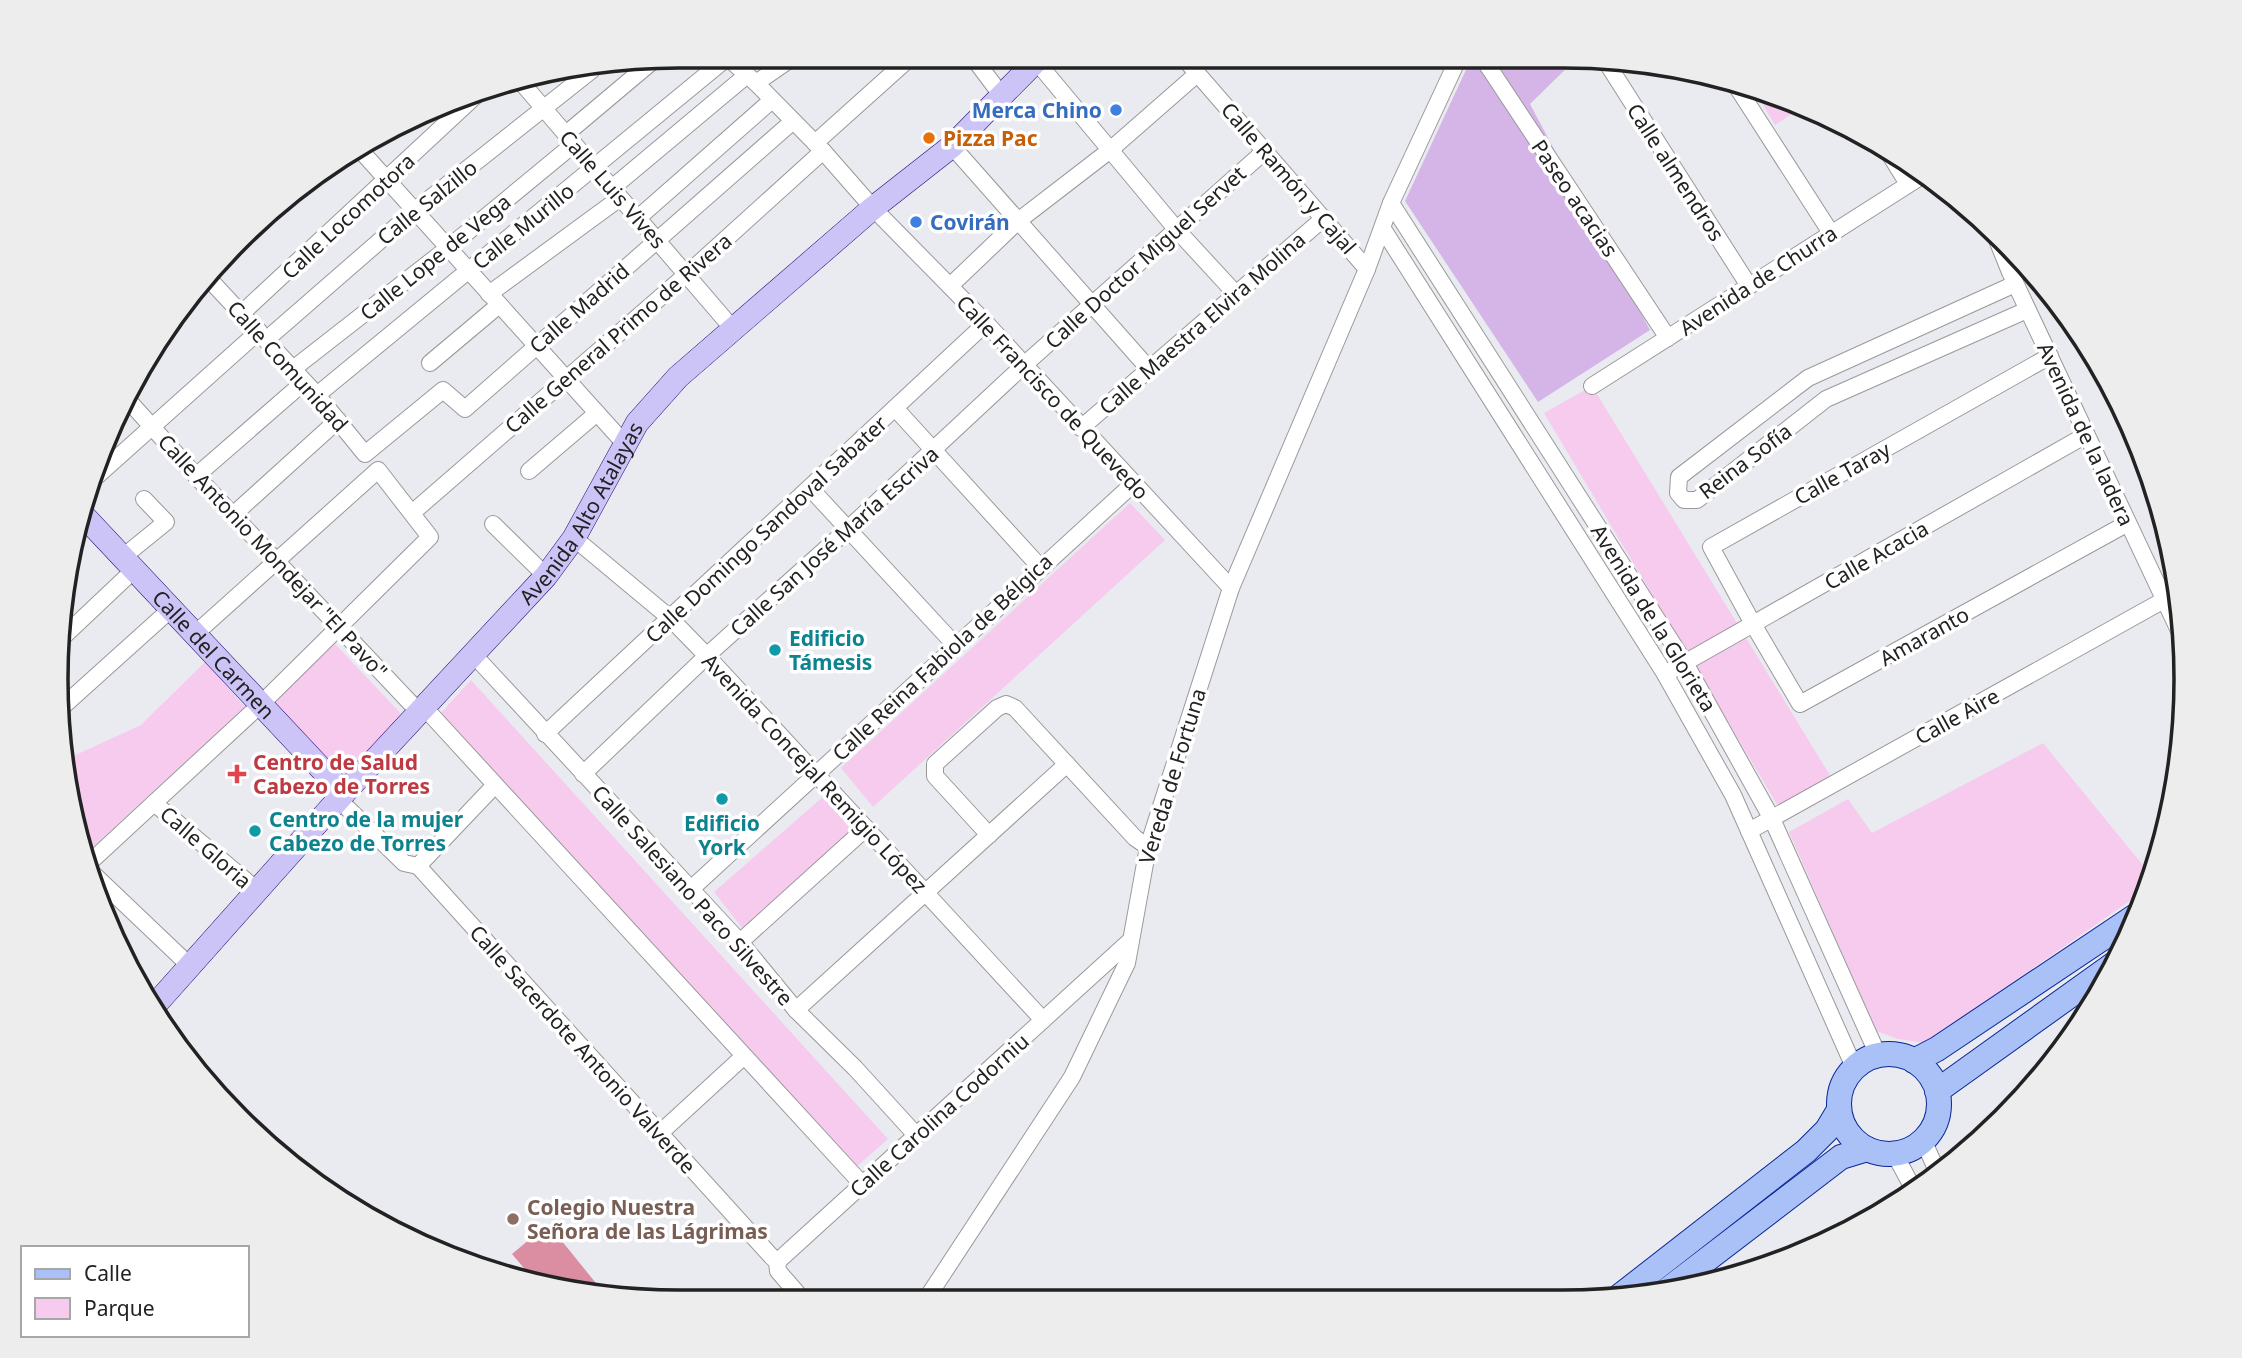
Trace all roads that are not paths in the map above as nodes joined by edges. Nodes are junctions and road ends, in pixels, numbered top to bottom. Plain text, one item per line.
1 (714, 68) edge
2 (740, 68) edge
3 (773, 68) edge
4 (900, 68) edge
5 (981, 68) edge
6 (1029, 68) edge
7 (1045, 68) edge
8 (1192, 68) edge
9 (1454, 68) edge
10 (1489, 68) edge
11 (644, 70) edge
12 (1612, 71) edge
13 (1197, 74) junction
14 (585, 76) edge
15 (752, 79) junction
16 (527, 88) edge
17 (1002, 96) junction
18 (1743, 96) edge
19 (772, 100) junction
20 (544, 108) junction
21 (462, 109) edge
22 (792, 122) junction
23 (570, 139) junction
24 (952, 146) junction
25 (819, 147) junction
26 (1266, 150) junction
27 (1109, 151) junction
28 (365, 155) edge
29 (594, 167) junction
30 (1899, 169) edge
31 (388, 179) junction
32 (1915, 180) edge
33 (1908, 184) junction
34 (616, 193) junction
35 (1391, 203) junction
36 (873, 208) junction
37 (414, 211) junction
38 (638, 218) junction
39 (1324, 218) junction
40 (1018, 221) junction
41 (1383, 229) junction
42 (1177, 230) junction
43 (1832, 233) junction
44 (657, 240) junction
45 (448, 248) junction
46 (2004, 256) edge
47 (1367, 268) junction
48 (468, 271) junction
49 (686, 275) junction
50 (214, 284) edge
51 (2015, 284) junction
52 (950, 286) junction
53 (1749, 286) junction
54 (1236, 294) junction
55 (494, 300) junction
56 (1091, 305) junction
57 (2027, 310) junction
58 (242, 313) junction
59 (986, 323) junction
60 (733, 329) junction
61 (263, 335) junction
62 (1668, 338) junction
63 (536, 345) junction
64 (2049, 356) junction
65 (430, 363) dead end
66 (1024, 365) junction
67 (1149, 369) junction
68 (299, 375) junction
69 (566, 379) junction
70 (1592, 386) dead end
71 (317, 395) junction
72 (133, 405) edge
73 (895, 408) junction
74 (597, 413) junction
75 (338, 420) junction
76 (152, 425) junction
77 (1081, 428) junction
78 (2086, 435) junction
79 (625, 444) junction
80 (934, 450) junction
81 (112, 452) edge
82 (365, 454) joint
83 (529, 471) dead end
84 (196, 476) junction
85 (1133, 484) junction
86 (810, 488) junction
87 (144, 499) dead end
88 (412, 513) junction
89 (233, 514) junction
90 (89, 521) edge
91 (2128, 523) junction
92 (493, 524) dead end
93 (848, 530) junction
94 (574, 538) junction
95 (278, 561) junction
96 (129, 563) junction
97 (1040, 567) junction
98 (546, 576) junction
99 (1231, 588) junction
100 (2164, 600) junction
101 (172, 609) junction
102 (2170, 612) edge
103 (670, 618) junction
104 (1753, 624) junction
105 (338, 627) junction
106 (71, 628) edge
107 (195, 634) junction
108 (956, 646) junction
109 (471, 653) junction
110 (707, 656) junction
111 (1685, 663) junction
112 (1665, 674) junction
113 (69, 701) edge
114 (261, 704) junction
115 (421, 708) junction
116 (545, 734) junction
117 (1066, 764) junction
118 (583, 774) junction
119 (816, 774) junction
120 (495, 785) junction
121 (341, 796) junction
122 (154, 803) junction
123 (1772, 819) junction
124 (866, 828) junction
125 (1749, 831) junction
126 (989, 835) junction
127 (1148, 847) junction
128 (96, 858) edge
129 (418, 866) junction
130 (104, 882) edge
131 (691, 889) junction
132 (258, 891) junction
133 (926, 892) junction
134 (2121, 925) edge
135 (1131, 940) junction
136 (740, 942) junction
137 (1127, 963) junction
138 (190, 966) junction
139 (1101, 967) junction
140 (2096, 977) edge
141 (160, 1000) edge
142 (796, 1010) junction
143 (1043, 1020) junction
144 (1878, 1055) junction
145 (744, 1056) junction
146 (1914, 1060) junction
147 (1854, 1067) junction
148 (1937, 1091) junction
149 (1839, 1110) junction
150 (660, 1133) junction
151 (916, 1135) junction
152 (1923, 1140) junction
153 (1867, 1149) junction
154 (1894, 1153) junction
155 (1934, 1165) edge
156 (1910, 1182) edge
157 (862, 1184) junction
158 (777, 1262) junction
159 (1683, 1278) edge
160 (1633, 1286) edge
161 (794, 1290) edge
162 (932, 1290) edge

1 - 29 street, Calle Murillo
2 - 15 street, Calle Francisco de Quevedo
3 - 15 street
4 - 25 street, Calle General Primo de Rivera
5 - 17 street
6 - 17 main road, Avenida Alto Atalayas
7 - 27 street
8 - 13 street, Calle Ramón y Cajal
9 - 35 street
10 - 62 street, Paseo acacias
11 - 23 street, Calle Lope de Vega
12 - 53 street, Calle almendros
13 - 26 street, Calle Ramón y Cajal
13 - 27 street
14 - 20 street, Calle Salzillo
15 - 19 street, Calle Francisco de Quevedo
15 - 34 street
16 - 20 street, Calle Luis Vives
17 - 24 main road, Avenida Alto Atalayas
18 - 43 street
19 - 22 street, Calle Francisco de Quevedo
19 - 38 street
20 - 23 street, Calle Luis Vives
20 - 37 street, Calle Salzillo
21 - 31 street, Calle Locomotora
22 - 25 street, Calle Francisco de Quevedo
22 - 44 street, Calle Madrid
23 - 29 street, Calle Luis Vives
23 - 45 street, Calle Lope de Vega
24 - 36 main road, Avenida Alto Atalayas
24 - 40 street
25 - 36 street, Calle Francisco de Quevedo
25 - 49 street, Calle General Primo de Rivera
26 - 39 street, Calle Ramón y Cajal
26 - 42 street, Calle Doctor Miguel Servet
27 - 40 street
27 - 42 street
28 - 31 street
29 - 34 street, Calle Luis Vives
29 - 48 street, Calle Murillo
30 - 33 street
31 - 37 street
31 - 58 street, Calle Locomotora
32 - 33 street, Avenida de Churra
33 - 43 street, Avenida de Churra
34 - 38 street, Calle Luis Vives
34 - 55 street
35 - 41 street
35 - 111 street, Avenida de la Glorieta
36 - 52 street, Calle Francisco de Quevedo
36 - 60 main road, Avenida Alto Atalayas
37 - 45 street
37 - 61 street, Calle Salzillo
38 - 44 street, Calle Luis Vives
39 - 47 street, Calle Ramón y Cajal
39 - 54 street, Calle Maestra Elvira Molina
40 - 52 street
40 - 56 street
41 - 47 street, Vereda de Fortuna
41 - 112 street, Avenida de la Glorieta
42 - 54 street
42 - 56 street, Calle Doctor Miguel Servet
43 - 53 street, Avenida de Churra
44 - 49 street, Calle Luis Vives
44 - 63 street, Calle Madrid
45 - 48 street
45 - 68 street, Calle Lope de Vega
46 - 51 street, Avenida de la ladera
47 - 99 street, Vereda de Fortuna
48 - 55 street
48 - 71 street, Calle Murillo
49 - 60 street, Calle Luis Vives
49 - 69 street, Calle General Primo de Rivera
50 - 58 street, Calle Comunidad
51 - 57 street, Avenida de la ladera
51 - 57 street, Reina Sofía
52 - 59 street, Calle Francisco de Quevedo
53 - 62 street, Avenida de Churra
54 - 67 street, Calle Maestra Elvira Molina
55 - 63 street
55 - 65 street
56 - 66 street, Calle Doctor Miguel Servet
56 - 67 street
57 - 64 street, Avenida de la ladera
58 - 61 street, Calle Comunidad
59 - 66 street, Calle Francisco de Quevedo
59 - 73 street, Calle Domingo Sandoval Sabater
60 - 79 main road, Avenida Alto Atalayas
61 - 68 street, Calle Comunidad
61 - 76 street, Calle Salzillo
62 - 70 street, Avenida de Churra
63 - 69 street
63 - 82 street, Calle Madrid
64 - 78 street, Avenida de la ladera
64 - 104 street, Calle Taray
66 - 77 street, Calle Francisco de Quevedo
66 - 80 street, Calle San José María Escriva
67 - 77 street, Calle Maestra Elvira Molina
68 - 71 street, Calle Comunidad
68 - 84 street, Calle Lope de Vega
69 - 74 street
69 - 88 street, Calle General Primo de Rivera
71 - 75 street, Calle Comunidad
72 - 76 street, Calle Antonio Mondejar "El Pavo"
73 - 80 street
73 - 86 street, Calle Domingo Sandoval Sabater
74 - 79 street
74 - 83 street
75 - 82 street, Calle Comunidad
75 - 89 street
76 - 81 street, Calle Salzillo
76 - 84 street, Calle Antonio Mondejar "El Pavo"
77 - 85 street, Calle Francisco de Quevedo
78 - 91 street, Avenida de la ladera
78 - 104 street, Calle Acacia
79 - 94 main road, Avenida Alto Atalayas
80 - 93 street, Calle San José María Escriva
80 - 97 street
84 - 89 street, Calle Antonio Mondejar "El Pavo"
85 - 97 street, Calle Reina Fabiola de Bélgica
85 - 99 street, Calle Francisco de Quevedo
86 - 93 street
86 - 103 street, Calle Domingo Sandoval Sabater
87 - 96 street
88 - 95 street
88 - 105 street
89 - 95 street, Calle Antonio Mondejar "El Pavo"
90 - 96 main road, Calle del Carmen
91 - 100 street, Avenida de la ladera
91 - 104 street, Amaranto
92 - 98 street
93 - 108 street
93 - 110 street, Calle San José María Escriva
94 - 98 main road, Avenida Alto Atalayas
94 - 103 street, Avenida Concejal Remigio López
95 - 105 street, Calle Antonio Mondejar "El Pavo"
95 - 107 street
96 - 101 main road, Calle del Carmen
96 - 106 street
97 - 108 street, Calle Reina Fabiola de Bélgica
98 - 109 main road, Avenida Alto Atalayas
99 - 127 street, Vereda de Fortuna
100 - 102 street, Avenida de la ladera
100 - 123 street, Calle Aire
101 - 107 main road, Calle del Carmen
101 - 113 street
103 - 110 street, Avenida Concejal Remigio López
103 - 116 street, Calle Domingo Sandoval Sabater
104 - 111 street, Calle Acacia
105 - 114 street
105 - 115 street, Calle Antonio Mondejar "El Pavo"
107 - 114 main road, Calle del Carmen
108 - 119 street, Calle Reina Fabiola de Bélgica
109 - 115 main road, Avenida Alto Atalayas
109 - 116 street, Calle Salesiano Paco Silvestre
110 - 118 street, Calle San José María Escriva
110 - 119 street, Avenida Concejal Remigio López
111 - 112 street, Calle Acacia
111 - 123 street, Avenida de la Glorieta
112 - 125 street, Avenida de la Glorieta
114 - 121 main road, Calle del Carmen
114 - 122 street
115 - 120 street, Calle Antonio Mondejar "El Pavo"
115 - 121 main road, Avenida Alto Atalayas
116 - 118 street, Calle Salesiano Paco Silvestre
117 - 126 street
117 - 126 street
117 - 127 street
118 - 131 street, Calle Salesiano Paco Silvestre
119 - 124 street, Avenida Concejal Remigio López
119 - 131 street, Calle Reina Fabiola de Bélgica
120 - 129 street
120 - 145 street, Calle Antonio Mondejar "El Pavo"
121 - 129 street, Calle Sacerdote Antonio Valverde
121 - 132 main road, Avenida Alto Atalayas
122 - 128 street
122 - 132 street, Calle Gloria
123 - 125 street, Calle Aire
123 - 144 street, Avenida de la Glorieta
124 - 133 street, Avenida Concejal Remigio López
124 - 136 street
125 - 147 street, Avenida de la Glorieta
126 - 133 street
127 - 135 street, Vereda de Fortuna
129 - 150 street, Calle Sacerdote Antonio Valverde
130 - 138 street
131 - 136 street, Calle Salesiano Paco Silvestre
132 - 138 main road, Avenida Alto Atalayas
133 - 142 street
133 - 143 street, Avenida Concejal Remigio López
134 - 146 main road
135 - 137 street, Vereda de Fortuna
135 - 139 street, Calle Carolina Codorniu
136 - 142 street, Calle Salesiano Paco Silvestre
137 - 139 street
137 - 162 street, Vereda de Fortuna
138 - 141 main road, Avenida Alto Atalayas
139 - 143 street, Calle Carolina Codorniu
140 - 148 main road
142 - 151 street, Calle Salesiano Paco Silvestre
143 - 151 street, Calle Carolina Codorniu
144 - 146 main road
144 - 147 main road
145 - 150 street
145 - 157 street, Calle Antonio Mondejar "El Pavo"
146 - 148 main road
147 - 149 main road
148 - 152 main road
149 - 153 main road
149 - 160 main road
150 - 158 street, Calle Sacerdote Antonio Valverde
151 - 157 street, Calle Carolina Codorniu
152 - 154 main road
152 - 155 street
153 - 154 main road
153 - 159 main road
154 - 156 street
157 - 158 street, Calle Carolina Codorniu
158 - 161 street, Calle Sacerdote Antonio Valverde

